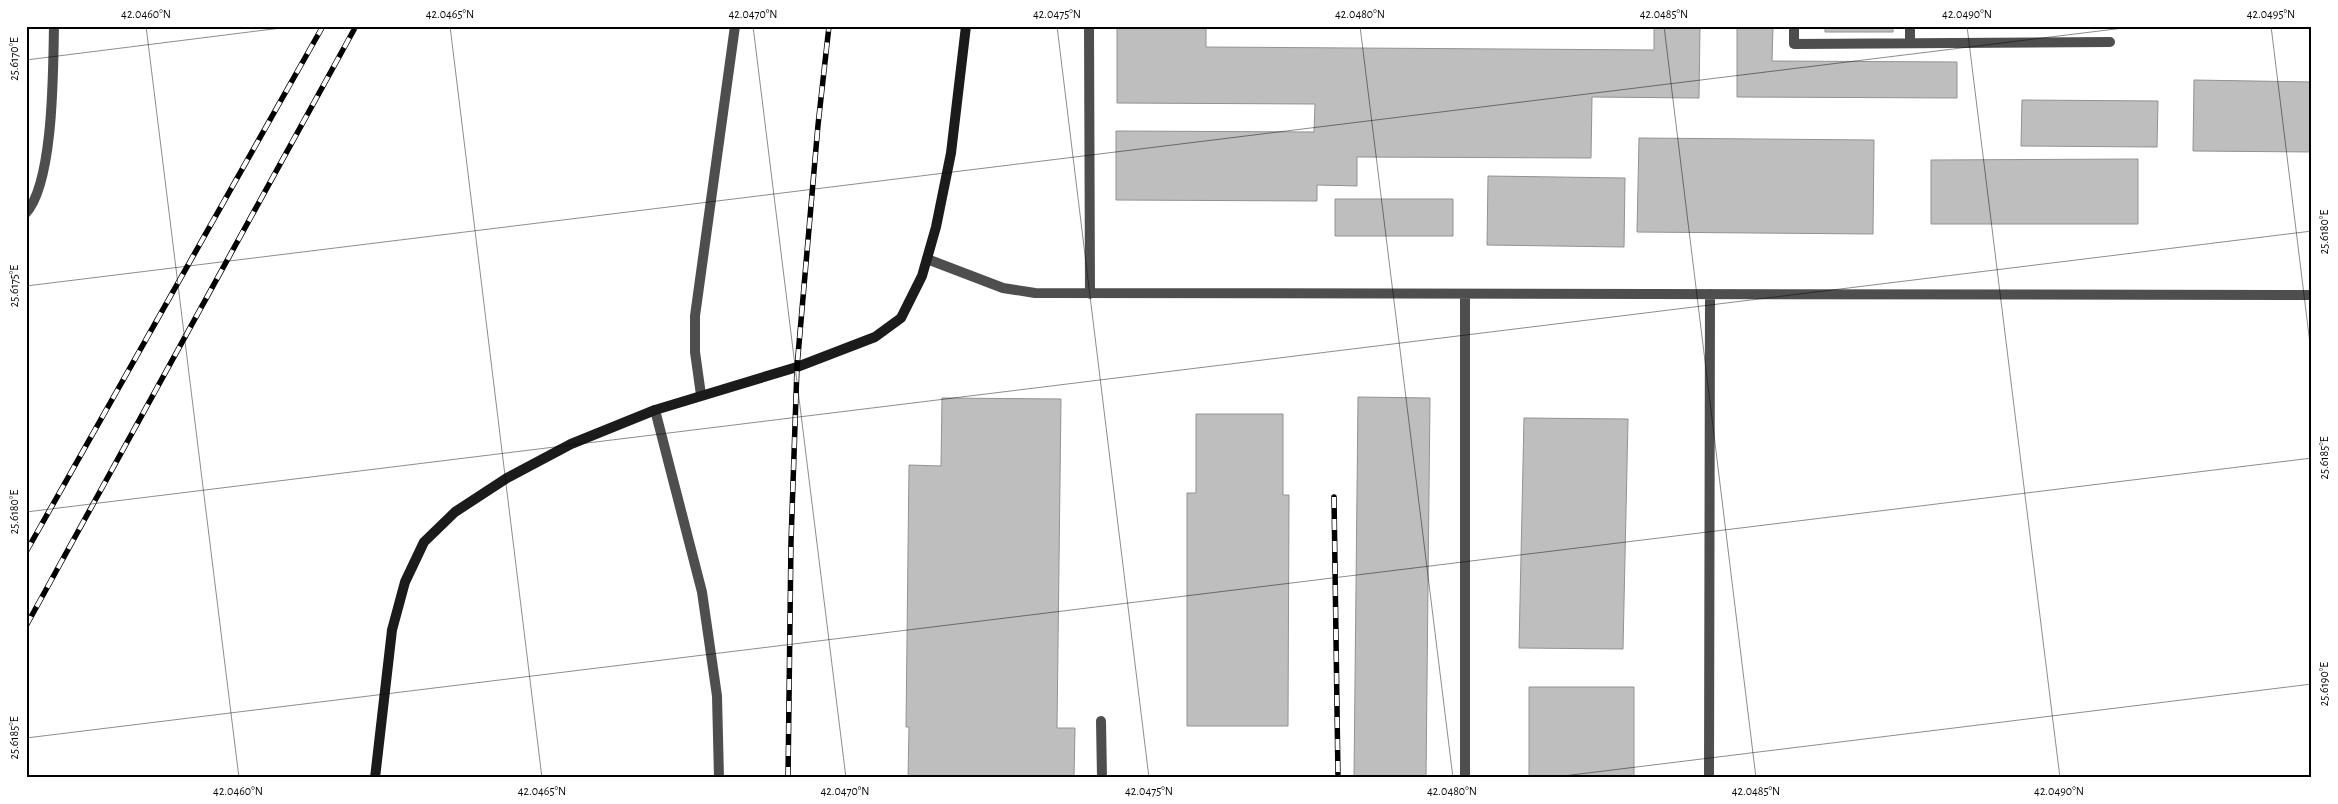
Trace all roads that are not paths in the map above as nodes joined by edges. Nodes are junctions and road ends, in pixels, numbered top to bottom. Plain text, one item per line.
1 (54, 26) edge
2 (735, 26) edge
3 (966, 26) edge
4 (1089, 26) edge
5 (1794, 26) edge
6 (1910, 26) edge
7 (2110, 42) dead end
8 (1910, 43) junction
9 (26, 213) edge
10 (927, 259) junction
11 (1090, 294) junction
12 (1465, 294) junction
13 (1710, 294) junction
14 (2312, 295) edge
15 (701, 395) junction
16 (655, 410) junction
17 (1101, 721) dead end
18 (375, 778) edge
19 (719, 778) edge
20 (1102, 778) edge
21 (1465, 778) edge
22 (1710, 778) edge

1 - 9 street
2 - 15 street
3 - 10 street
4 - 11 street
5 - 8 street
6 - 8 street
7 - 8 street
10 - 11 street
10 - 15 street
11 - 12 street
12 - 13 street
12 - 21 street
13 - 14 street
13 - 22 street
15 - 16 street
16 - 18 street
16 - 19 street
17 - 20 street

